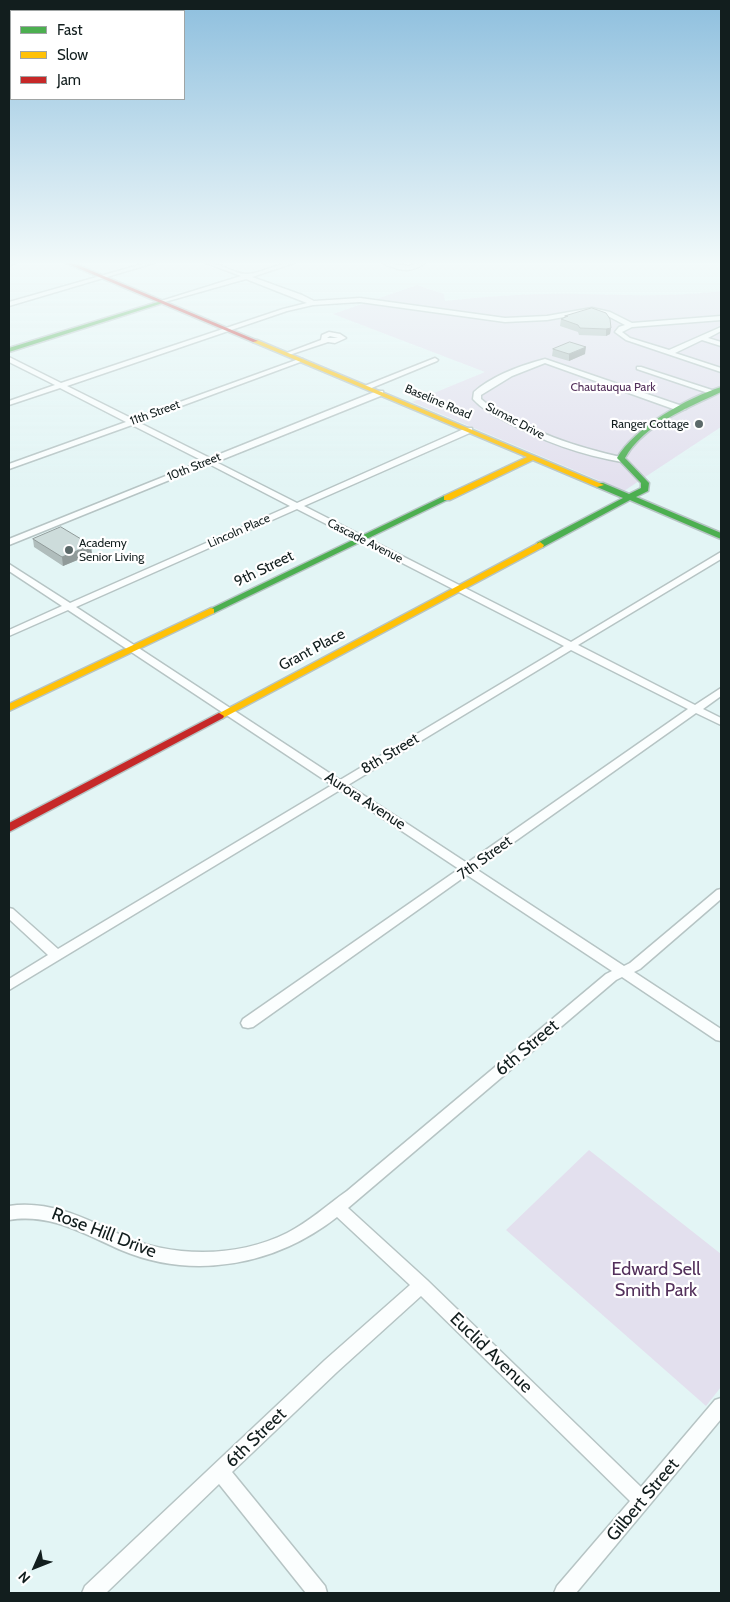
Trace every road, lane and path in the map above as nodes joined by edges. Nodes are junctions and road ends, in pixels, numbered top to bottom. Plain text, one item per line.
1 (49, 338) edge
2 (206, 338) edge
3 (248, 338) edge
4 (629, 338) edge
5 (702, 338) joint
6 (326, 340) dead end
7 (721, 344) edge
8 (9, 350) edge
9 (669, 353) junction
10 (288, 354) junction
11 (9, 359) edge
12 (302, 360) junction
13 (435, 360) dead end
14 (638, 368) dead end
15 (721, 370) edge
16 (60, 386) junction
17 (366, 387) junction
18 (718, 391) edge
19 (380, 393) junction
20 (9, 403) edge
21 (682, 409) junction
22 (130, 422) junction
23 (469, 430) junction
24 (533, 456) junction
25 (622, 460) junction
26 (207, 461) junction
27 (9, 466) edge
28 (630, 497) junction
29 (295, 506) junction
30 (721, 536) edge
31 (361, 539) junction
32 (9, 542) edge
33 (721, 555) edge
34 (9, 566) edge
35 (459, 589) junction
36 (68, 606) junction
37 (9, 633) edge
38 (571, 645) junction
39 (132, 649) junction
40 (721, 691) edge
41 (9, 708) edge
42 (696, 709) junction
43 (228, 711) junction
44 (721, 722) edge
45 (339, 784) junction
46 (9, 828) edge
47 (469, 870) junction
48 (721, 893) edge
49 (9, 912) edge
50 (57, 956) junction
51 (623, 972) junction
52 (9, 985) edge
53 (248, 1023) dead end
54 (721, 1036) edge
55 (336, 1208) junction
56 (9, 1213) edge
57 (420, 1285) junction
58 (721, 1406) edge
59 (220, 1472) junction
60 (643, 1501) junction
61 (92, 1593) edge
62 (318, 1593) edge
63 (564, 1593) edge

1 - 8 street
2 - 16 street
3 - 10 street, Baseline Road
4 - 9 street
5 - 7 street
5 - 9 street
6 - 10 street
9 - 15 street
10 - 12 street, Baseline Road
11 - 16 street, Cascade Avenue
12 - 17 street, Baseline Road
12 - 22 street, 11th Street
13 - 17 street
14 - 18 street
16 - 20 street
16 - 22 street, Cascade Avenue
17 - 19 street, Baseline Road
18 - 21 street
19 - 23 street, Baseline Road
19 - 26 street, 10th Street
21 - 25 street
21 - 25 street, Sumac Drive
22 - 26 street, Cascade Avenue
22 - 27 street, 11th Street
23 - 24 street, Baseline Road
23 - 29 street, Lincoln Place
24 - 28 street, Baseline Road
24 - 31 street, 9th Street
25 - 28 street, Grant Place
26 - 29 street, Cascade Avenue
26 - 32 street, 10th Street
28 - 30 street, Baseline Road
28 - 35 street, Grant Place
29 - 31 street, Cascade Avenue
29 - 36 street, Lincoln Place
31 - 35 street, Cascade Avenue
31 - 39 street, 9th Street
33 - 38 street, 8th Street
34 - 36 street, Aurora Avenue
35 - 38 street, Cascade Avenue
35 - 43 street, Grant Place
36 - 37 street, Lincoln Place
36 - 39 street, Aurora Avenue
38 - 42 street, Cascade Avenue
38 - 45 street, 8th Street
39 - 41 street, 9th Street
39 - 43 street, Aurora Avenue
40 - 42 street, 7th Street
42 - 44 street, Cascade Avenue
42 - 47 street, 7th Street
43 - 45 street, Aurora Avenue
43 - 46 street, Grant Place
45 - 47 street, Aurora Avenue
45 - 50 street, 8th Street
47 - 51 street, Aurora Avenue
47 - 53 street, 7th Street
48 - 51 street, 6th Street
49 - 50 street
50 - 52 street, 8th Street
51 - 54 street, Aurora Avenue
51 - 55 street, 6th Street
55 - 56 street, Rose Hill Drive
55 - 57 street, Euclid Avenue
57 - 59 street, 6th Street
57 - 60 street, Euclid Avenue
58 - 60 street, Gilbert Street
59 - 61 street, 6th Street
59 - 62 street
60 - 63 street, Gilbert Street

